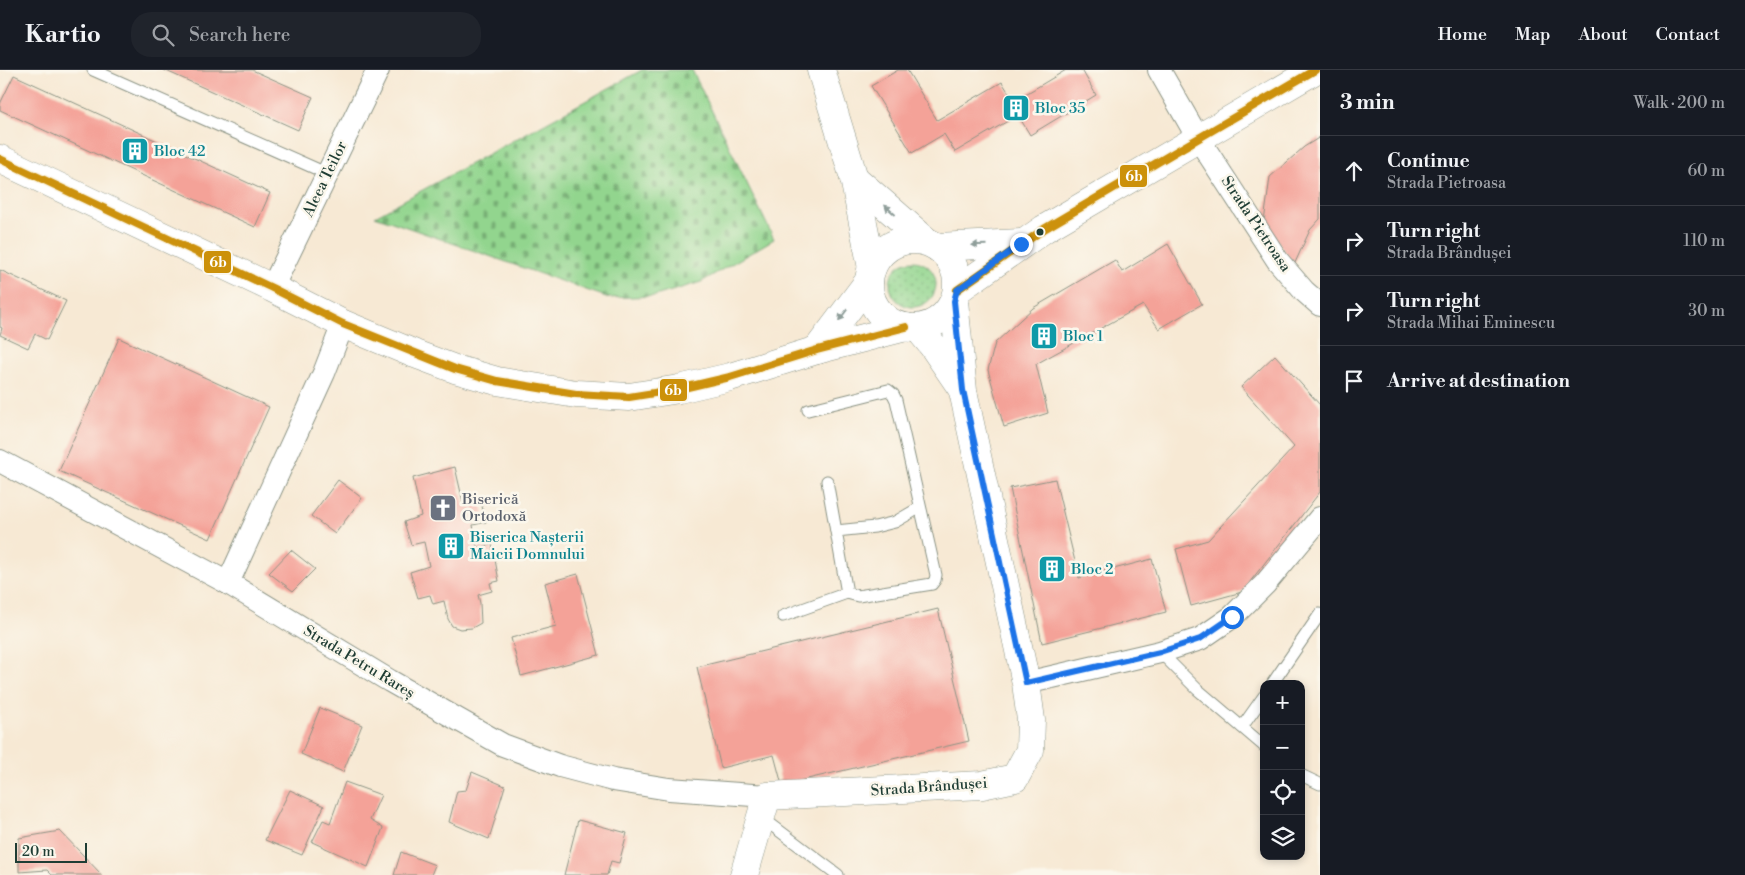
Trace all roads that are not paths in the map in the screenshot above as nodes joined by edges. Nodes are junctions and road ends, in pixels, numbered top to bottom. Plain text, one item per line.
1 (92, 70) edge
2 (378, 70) edge
3 (821, 70) edge
4 (1159, 70) edge
5 (1315, 70) edge
6 (1198, 138) junction
7 (0, 159) edge
8 (328, 174) junction
9 (854, 178) junction
10 (932, 244) junction
11 (1021, 244) junction
12 (871, 274) junction
13 (272, 288) junction
14 (955, 295) junction
15 (1320, 306) edge
16 (344, 324) junction
17 (912, 328) junction
18 (817, 350) junction
19 (963, 390) junction
20 (808, 410) dead end
21 (0, 461) edge
22 (827, 481) dead end
23 (920, 508) junction
24 (1320, 518) edge
25 (836, 531) junction
26 (228, 583) junction
27 (846, 593) junction
28 (1320, 614) edge
29 (783, 616) dead end
30 (1160, 652) junction
31 (1275, 680) edge
32 (1026, 683) junction
33 (1260, 702) edge
34 (1242, 727) junction
35 (1260, 743) edge
36 (1305, 777) edge
37 (1320, 784) edge
38 (764, 807) junction
39 (744, 875) edge
40 (838, 875) edge

1 - 8 lane
2 - 8 street, Aleea Teilor
3 - 9 street
4 - 6 street, Strada Pietroasa
5 - 6 street
6 - 11 street
6 - 15 street, Strada Pietroasa
7 - 13 street
8 - 13 street, Aleea Teilor
10 -> 9 street
9 - 12 street
11 -> 10 street
10 - 12 street
10 - 14 street
11 - 14 street
12 - 17 street
12 -> 18 street
13 - 16 street
14 - 17 street
14 - 19 street, Strada Brândușei
16 - 18 street
16 - 26 street
17 - 18 street
17 - 19 street, Strada Brândușei
19 - 32 street, Strada Brândușei
20 - 23 lane
21 - 26 street, Strada Petru Rareș
22 - 25 lane
23 - 25 lane
23 - 27 lane
24 - 30 street
25 - 27 lane
26 - 38 street, Strada Petru Rareș
27 - 29 lane
28 - 31 lane
30 - 32 street
30 - 34 lane
32 - 38 street, Strada Brândușei
33 - 34 lane
34 - 35 lane
36 - 37 lane
38 - 39 street
38 - 40 lane

